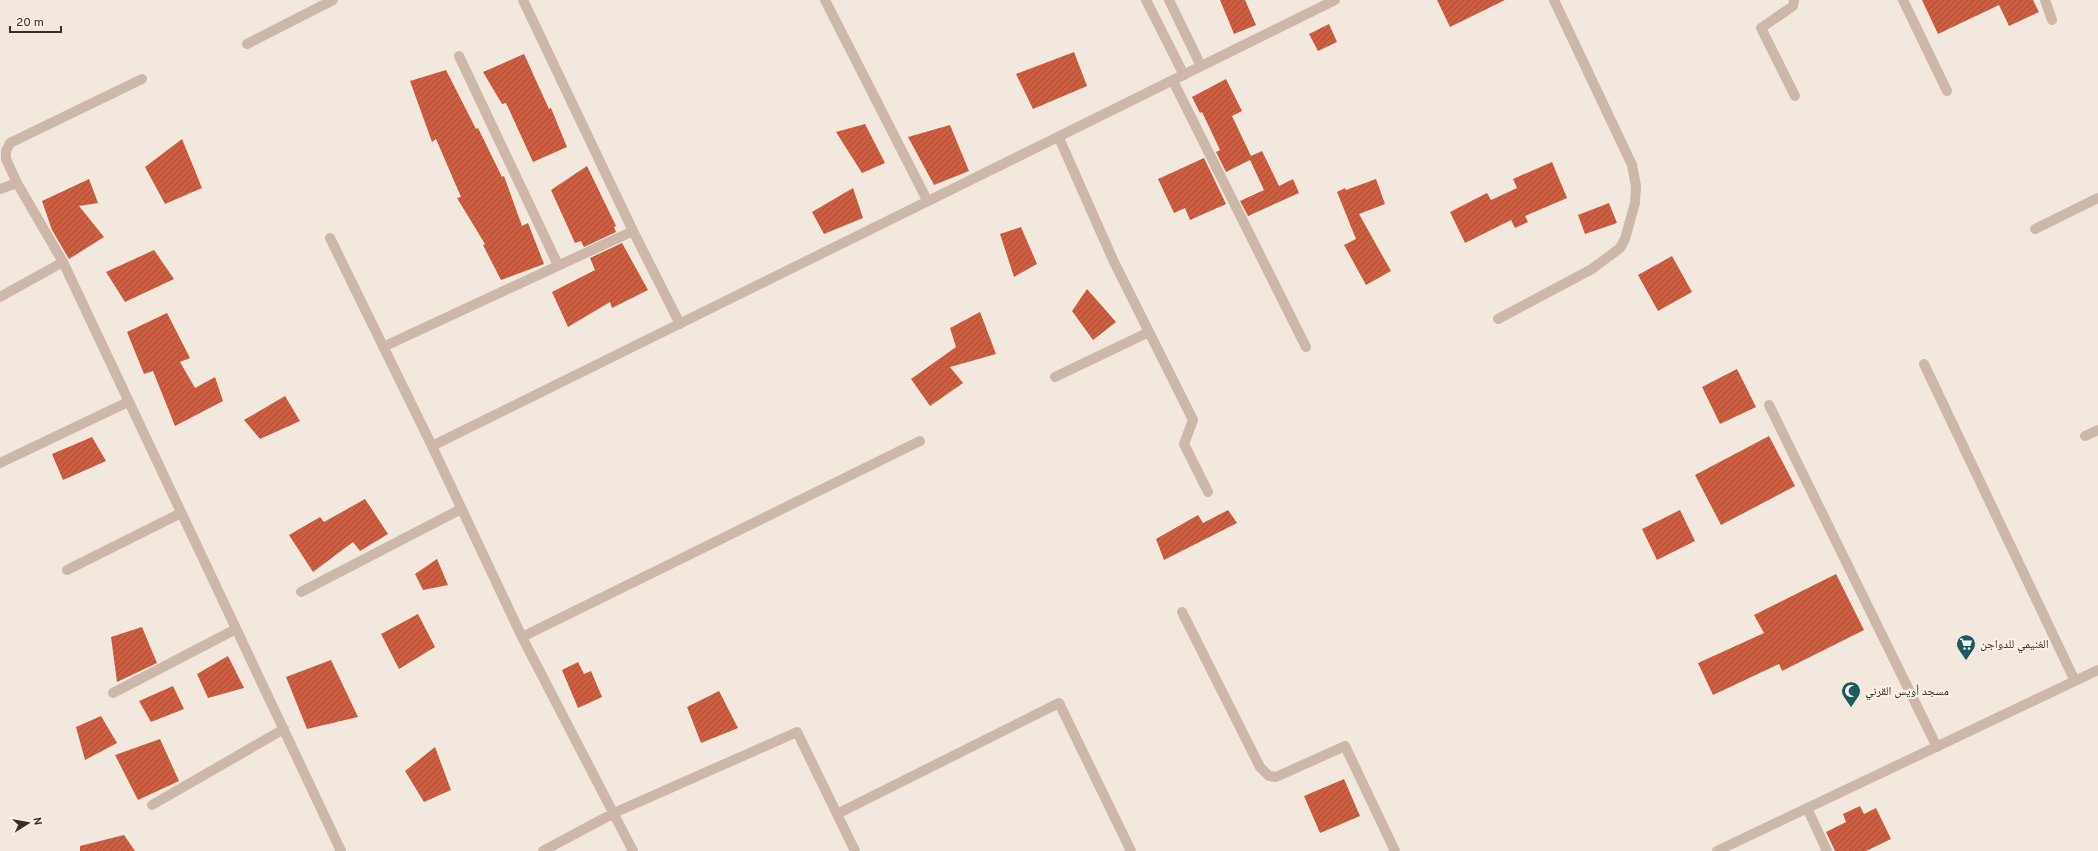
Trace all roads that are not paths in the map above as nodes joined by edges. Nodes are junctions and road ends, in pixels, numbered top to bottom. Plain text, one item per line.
1 (333, 0) edge
2 (523, 0) edge
3 (824, 0) edge
4 (1146, 0) edge
5 (1169, 0) edge
6 (1335, 0) edge
7 (1554, 0) edge
8 (1794, 0) edge
9 (1903, 0) edge
10 (2045, 0) edge
11 (2052, 20) dead end
12 (247, 44) dead end
13 (459, 56) dead end
14 (1201, 66) junction
15 (1184, 75) junction
16 (142, 80) dead end
17 (1173, 81) junction
18 (1947, 91) dead end
19 (1795, 96) dead end
20 (1059, 138) junction
21 (16, 183) junction
22 (0, 189) edge
23 (2098, 198) edge
24 (927, 200) junction
25 (2035, 229) dead end
26 (633, 231) junction
27 (330, 238) dead end
28 (63, 262) junction
29 (558, 265) junction
30 (0, 297) edge
31 (1498, 319) dead end
32 (680, 324) junction
33 (1149, 332) junction
34 (383, 347) junction
35 (1306, 347) dead end
36 (1924, 364) dead end
37 (1055, 377) dead end
38 (128, 402) junction
39 (1769, 405) dead end
40 (2098, 430) edge
41 (2085, 436) dead end
42 (920, 441) dead end
43 (432, 446) junction
44 (0, 463) edge
45 (1208, 492) dead end
46 (461, 509) junction
47 (181, 513) junction
48 (67, 570) dead end
49 (301, 592) dead end
50 (1182, 612) dead end
51 (236, 629) junction
52 (522, 637) junction
53 (2098, 670) edge
54 (2075, 681) junction
55 (113, 693) dead end
56 (284, 729) junction
57 (1936, 747) junction
58 (152, 805) dead end
59 (1807, 808) junction
60 (614, 813) junction
61 (837, 814) junction
62 (341, 851) edge
63 (543, 851) edge
64 (633, 851) edge
65 (855, 851) edge
66 (1131, 851) edge
67 (1395, 851) edge
68 (1717, 851) edge
69 (1827, 851) edge

1 - 12 street
2 - 26 street
3 - 24 street
4 - 15 street
5 - 14 street
6 - 14 street
7 - 31 street
8 - 19 street
9 - 18 street
10 - 11 street
13 - 29 street
14 - 15 street
15 - 17 street
16 - 21 street
17 - 20 street
17 - 35 street
20 - 24 street
20 - 33 street
21 - 22 street
21 - 28 street
23 - 25 street
24 - 32 street
26 - 29 street
26 - 32 street
27 - 34 street
28 - 30 street
28 - 38 street
29 - 34 street
32 - 43 street
33 - 37 street
33 - 45 street
34 - 43 street
36 - 54 street
38 - 44 street
38 - 47 street
39 - 57 street
40 - 41 street
42 - 52 street
43 - 46 street
46 - 49 street
46 - 52 street
47 - 48 street
47 - 51 street
50 - 67 street
51 - 55 street
51 - 56 street
52 - 60 street
53 - 54 street
54 - 57 street
56 - 58 street
56 - 62 street
57 - 59 street
59 - 68 street
59 - 69 street
60 - 61 street
60 - 63 street
60 - 64 street
61 - 65 street
61 - 66 street

